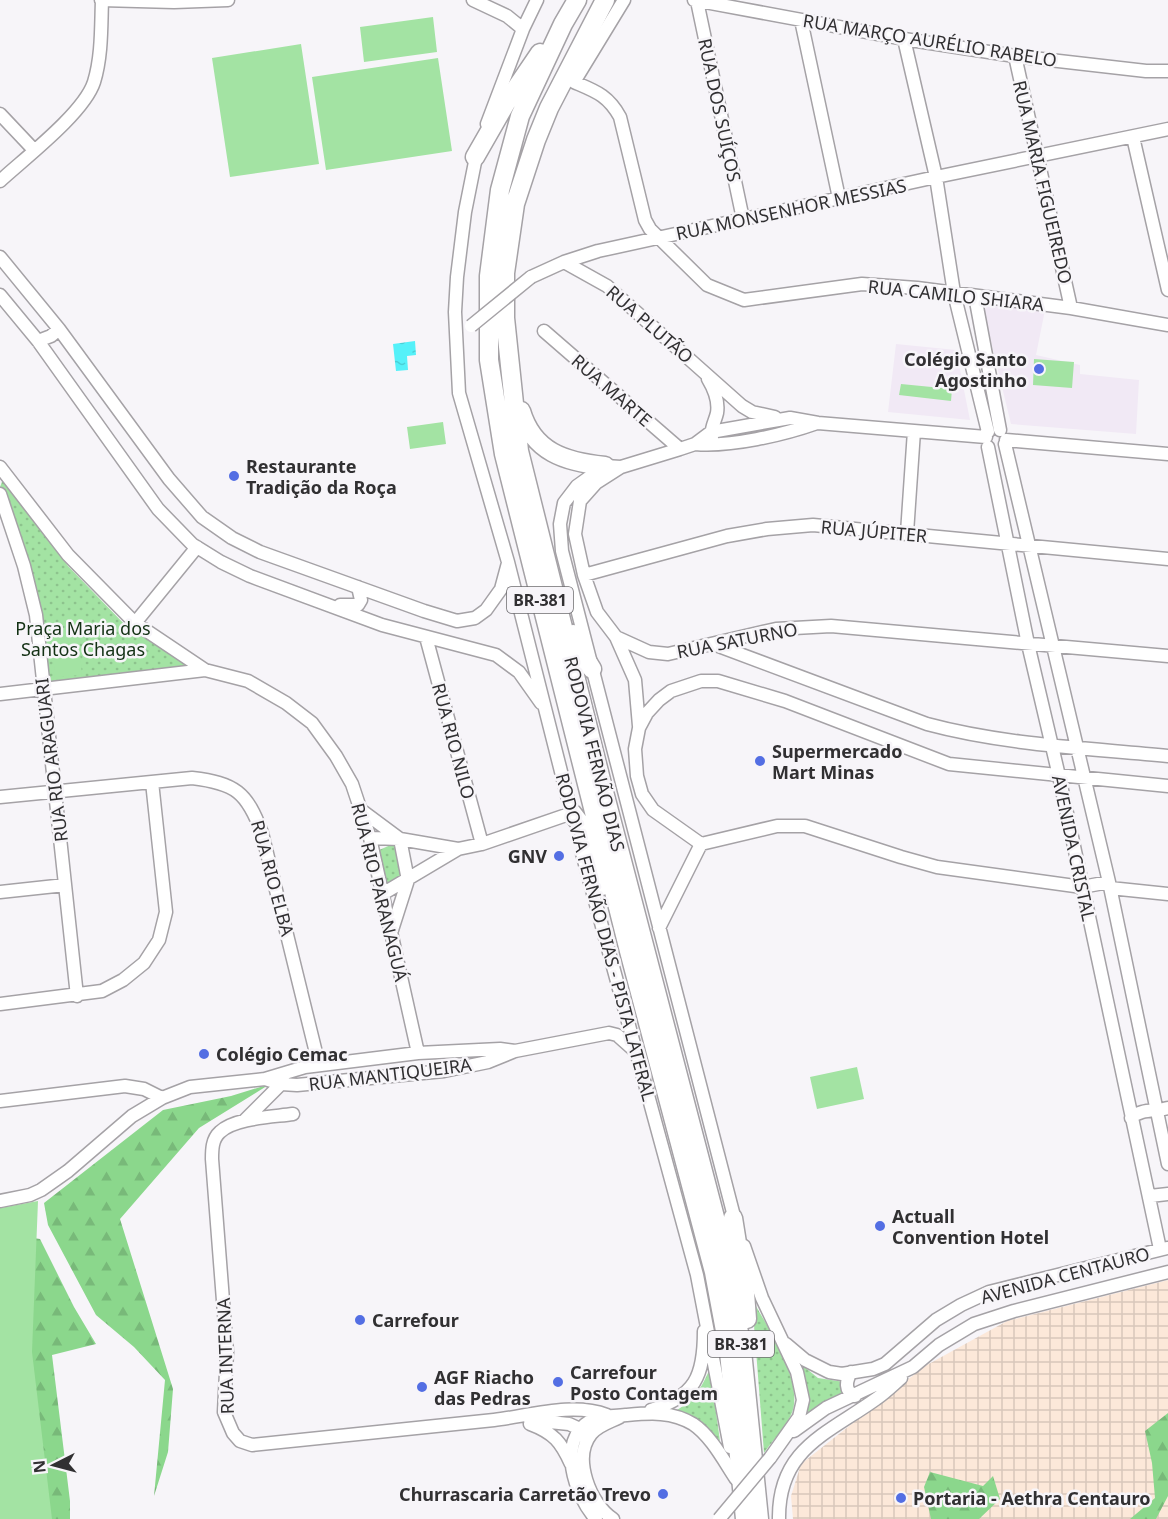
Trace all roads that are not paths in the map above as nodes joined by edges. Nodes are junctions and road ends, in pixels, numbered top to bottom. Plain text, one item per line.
1 (102, 0) edge
2 (228, 0) edge
3 (473, 0) edge
4 (537, 0) edge
5 (577, 0) edge
6 (605, 0) edge
7 (624, 0) edge
8 (695, 1) edge
9 (801, 20) junction
10 (563, 24) junction
11 (523, 29) junction
12 (904, 39) junction
13 (1015, 56) junction
14 (1168, 71) edge
15 (574, 82) junction
16 (0, 114) edge
17 (1168, 129) edge
18 (1133, 137) junction
19 (536, 140) junction
20 (34, 150) junction
21 (475, 157) junction
22 (1038, 157) junction
23 (936, 177) junction
24 (0, 182) edge
25 (839, 198) junction
26 (743, 219) junction
27 (657, 238) junction
28 (0, 256) edge
29 (564, 261) junction
30 (1168, 290) edge
31 (954, 293) junction
32 (0, 295) edge
33 (975, 296) junction
34 (1071, 308) junction
35 (505, 318) junction
36 (1168, 326) edge
37 (59, 329) junction
38 (544, 331) dead end
39 (38, 341) junction
40 (457, 361) junction
41 (703, 370) junction
42 (790, 418) junction
43 (818, 423) junction
44 (914, 431) junction
45 (711, 432) junction
46 (995, 438) junction
47 (695, 444) junction
48 (713, 445) junction
49 (680, 448) junction
50 (1168, 454) edge
51 (613, 466) junction
52 (0, 467) edge
53 (0, 494) edge
54 (906, 533) junction
55 (1007, 544) junction
56 (542, 545) junction
57 (1030, 546) junction
58 (197, 547) junction
59 (1168, 559) edge
60 (508, 561) junction
61 (584, 575) junction
62 (358, 587) junction
63 (318, 601) junction
64 (135, 623) junction
65 (426, 637) junction
66 (616, 637) junction
67 (713, 644) junction
68 (1028, 644) junction
69 (1054, 645) junction
70 (1168, 656) edge
71 (592, 669) junction
72 (206, 670) junction
73 (43, 690) junction
74 (0, 694) edge
75 (547, 711) junction
76 (639, 728) junction
77 (1052, 745) junction
78 (1077, 747) junction
79 (1168, 756) edge
80 (1059, 776) junction
81 (1084, 779) junction
82 (152, 782) junction
83 (1168, 786) edge
84 (56, 793) junction
85 (0, 797) edge
86 (361, 810) junction
87 (572, 813) junction
88 (370, 838) junction
89 (400, 839) junction
90 (482, 844) junction
91 (701, 844) junction
92 (458, 849) junction
93 (408, 880) junction
94 (65, 885) junction
95 (1109, 885) junction
96 (1082, 887) junction
97 (0, 892) edge
98 (384, 893) junction
99 (1168, 894) edge
100 (659, 928) junction
101 (392, 931) junction
102 (629, 951) junction
103 (77, 996) junction
104 (0, 1004) edge
105 (473, 1050) junction
106 (515, 1051) junction
107 (636, 1052) junction
108 (418, 1053) junction
109 (319, 1065) junction
110 (474, 1065) junction
111 (289, 1070) junction
112 (265, 1078) junction
113 (282, 1084) junction
114 (162, 1098) junction
115 (0, 1101) edge
116 (1163, 1110) edge
117 (293, 1114) dead end
118 (1131, 1118) junction
119 (244, 1121) junction
120 (1168, 1164) edge
121 (1168, 1194) edge
122 (1149, 1196) junction
123 (0, 1201) edge
124 (733, 1218) junction
125 (1164, 1249) edge
126 (1168, 1272) edge
127 (704, 1303) junction
128 (780, 1339) junction
129 (913, 1367) junction
130 (851, 1372) junction
131 (855, 1396) junction
132 (644, 1413) junction
133 (607, 1415) junction
134 (624, 1416) junction
135 (510, 1418) junction
136 (580, 1429) junction
137 (750, 1429) junction
138 (788, 1435) junction
139 (584, 1444) junction
140 (572, 1466) junction
141 (736, 1479) junction
142 (748, 1518) edge
143 (596, 1519) edge
144 (613, 1519) edge
145 (719, 1519) edge
146 (779, 1519) edge

1 - 2 street
1 - 20 street
3 - 11 street
4 - 11 street, BR-381
5 - 10 highway, RODOVIA FERNÃO DIAS / BR-381
6 - 19 highway, RODOVIA FERNÃO DIAS / BR-381
7 - 15 street
8 - 9 street, RUA MARÇO AURÉLIO RABELO
8 - 26 street, RUA DOS SUÍÇOS
9 - 12 street, RUA MARÇO AURÉLIO RABELO
9 - 25 street
10 - 21 highway
10 - 102 highway, RODOVIA FERNÃO DIAS / BR-381
11 - 21 street, BR-381
12 - 13 street, RUA MARÇO AURÉLIO RABELO
12 - 23 street, AVENIDA CRISTAL
13 - 14 street, RUA MARÇO AURÉLIO RABELO
13 - 22 street, RUA MARIA FIGUEIREDO
15 - 19 highway
15 - 27 street, RUA CAMILO SHIARA
16 - 20 street
17 - 18 street, RUA MONSENHOR MESSIAS
18 - 22 street, RUA MONSENHOR MESSIAS
18 - 30 street
19 - 35 highway, RODOVIA FERNÃO DIAS / BR-381
20 - 24 street
21 - 40 street, BR-381
22 - 23 street, RUA MONSENHOR MESSIAS
22 - 34 street, RUA MARIA FIGUEIREDO
23 - 25 street, RUA MONSENHOR MESSIAS
23 - 31 street, AVENIDA CRISTAL
25 - 26 street, RUA MONSENHOR MESSIAS
26 - 27 street, RUA MONSENHOR MESSIAS
27 - 29 street, RUA MONSENHOR MESSIAS
27 - 31 street, RUA CAMILO SHIARA
28 - 37 street
29 - 40 street, RUA MONSENHOR MESSIAS, bridge
29 - 41 street, RUA PLUTÃO
31 - 33 street, RUA CAMILO SHIARA
31 - 46 street, AVENIDA CRISTAL
32 - 39 street
33 - 34 street, RUA CAMILO SHIARA
33 - 46 street, AVENIDA CRISTAL
34 - 36 street, RUA CAMILO SHIARA
35 - 51 highway
35 - 56 highway, RODOVIA FERNÃO DIAS / BR-381
37 - 39 street
37 - 62 street
38 - 49 street, RUA MARTE
39 - 58 street
40 - 60 street, RODOVIA FERNÃO DIAS - PISTA LATERAL / BR-381
41 - 42 street, RUA PLUTÃO
41 - 45 street, RUA PLUTÃO
42 - 43 street
42 - 45 street
43 - 44 street
43 - 48 street
44 - 46 street
44 - 54 street
45 - 47 street
45 - 48 street, RUA PLUTÃO
46 - 50 street
46 - 55 street, AVENIDA CRISTAL
46 - 57 street, AVENIDA CRISTAL
47 - 48 street
47 - 49 street
49 - 51 street
51 - 61 street, RUA SATURNO
51 - 71 street, BR-381
52 - 64 street, RUA RIO PARANAGUÁ
53 - 73 street, RUA RIO ARAGUARI
54 - 55 street, RUA JÚPITER
54 - 61 street, RUA JÚPITER
55 - 57 street, RUA JÚPITER
55 - 68 street, AVENIDA CRISTAL
56 - 71 highway
56 - 137 highway, RODOVIA FERNÃO DIAS / BR-381
57 - 59 street, RUA JÚPITER
57 - 69 street, AVENIDA CRISTAL
58 - 63 street
58 - 64 street
60 - 62 street
60 - 75 street, RODOVIA FERNÃO DIAS - PISTA LATERAL / BR-381
61 - 66 street, RUA SATURNO
62 - 63 street
63 - 65 street
64 - 72 street, RUA RIO PARANAGUÁ
65 - 75 street
65 - 90 street, RUA RIO NILO
66 - 67 street, RUA SATURNO
66 - 76 street
67 - 68 street, RUA SATURNO
67 - 77 street
68 - 69 street, RUA SATURNO
68 - 77 street, AVENIDA CRISTAL
69 - 70 street, RUA SATURNO
69 - 78 street, AVENIDA CRISTAL
71 - 100 street, BR-381
72 - 73 street
72 - 86 street, RUA RIO PARANAGUÁ
73 - 74 street
73 - 84 street, RUA RIO ARAGUARI
75 - 87 street, RODOVIA FERNÃO DIAS - PISTA LATERAL / BR-381
76 - 80 street
76 - 91 street
77 - 78 street
77 - 80 street, AVENIDA CRISTAL
78 - 79 street
78 - 81 street, AVENIDA CRISTAL
80 - 81 street
80 - 96 street, AVENIDA CRISTAL
81 - 83 street
81 - 95 street, AVENIDA CRISTAL
82 - 84 street, RUA RIO ELBA
82 - 103 street
82 - 109 street, RUA RIO ELBA
84 - 85 street, RUA RIO ELBA
84 - 94 street, RUA RIO ARAGUARI
86 - 88 street, RUA RIO PARANAGUÁ
86 - 89 street
87 - 90 street
87 - 102 highway
87 - 107 street, RODOVIA FERNÃO DIAS - PISTA LATERAL / BR-381
88 - 89 street
88 - 98 street, RUA RIO PARANAGUÁ
89 - 92 street
89 - 93 street
90 - 92 street
91 - 96 street
91 - 100 street
92 - 93 street
93 - 98 street
93 - 101 street
94 - 97 street
94 - 103 street, RUA RIO ARAGUARI
95 - 96 street
95 - 99 street
95 - 116 street, AVENIDA CRISTAL
96 - 118 street, AVENIDA CRISTAL
98 - 101 street, RUA RIO PARANAGUÁ
100 - 124 street, BR-381
101 - 108 street, RUA RIO PARANAGUÁ
102 - 142 highway, RODOVIA FERNÃO DIAS / BR-381
103 - 104 street
105 - 106 street, RUA MANTIQUEIRA
105 - 108 street, RUA MANTIQUEIRA
105 - 110 street
106 - 107 street, RUA MANTIQUEIRA
106 - 110 street, RUA MANTIQUEIRA
107 - 127 street, RODOVIA FERNÃO DIAS - PISTA LATERAL / BR-381
108 - 109 street, RUA MANTIQUEIRA
109 - 111 street, RUA MANTIQUEIRA
110 - 113 street, RUA MANTIQUEIRA
111 - 112 street, RUA MANTIQUEIRA
111 - 113 street, RUA INTERNA
112 - 113 street, RUA MANTIQUEIRA
112 - 114 street, RUA MANTIQUEIRA
113 - 119 street, RUA INTERNA
114 - 115 street
114 - 123 street, RUA MANTIQUEIRA
116 - 118 street
116 - 120 street, AVENIDA CRISTAL
117 - 119 street, RUA INTERNA
118 - 122 street, AVENIDA CRISTAL
119 - 135 street, RUA INTERNA
121 - 122 street
122 - 125 street, AVENIDA CRISTAL
124 - 128 street, BR-381
124 - 137 highway, BR-381
125 - 130 street, AVENIDA CENTAURO
126 - 129 street, AVENIDA CENTAURO
127 - 132 street
127 - 141 street, RODOVIA FERNÃO DIAS - PISTA LATERAL / BR-381
128 - 130 street, AVENIDA CENTAURO
128 - 138 street, BR-381
129 - 131 street, AVENIDA CENTAURO
129 - 146 street
130 - 131 street
131 - 138 street, AVENIDA CENTAURO
132 - 134 street
132 - 141 street
133 - 134 street, RUA INTERNA
133 - 135 street, RUA INTERNA
133 - 136 street
134 - 139 street
135 - 136 street
135 - 140 street, RUA INTERNA
136 - 139 street
136 - 140 street
137 - 142 highway, RODOVIA FERNÃO DIAS / BR-381
138 - 145 street, bridge
139 - 144 street
140 - 143 street, RUA INTERNA
141 - 142 street, RODOVIA FERNÃO DIAS - PISTA LATERAL / BR-381

